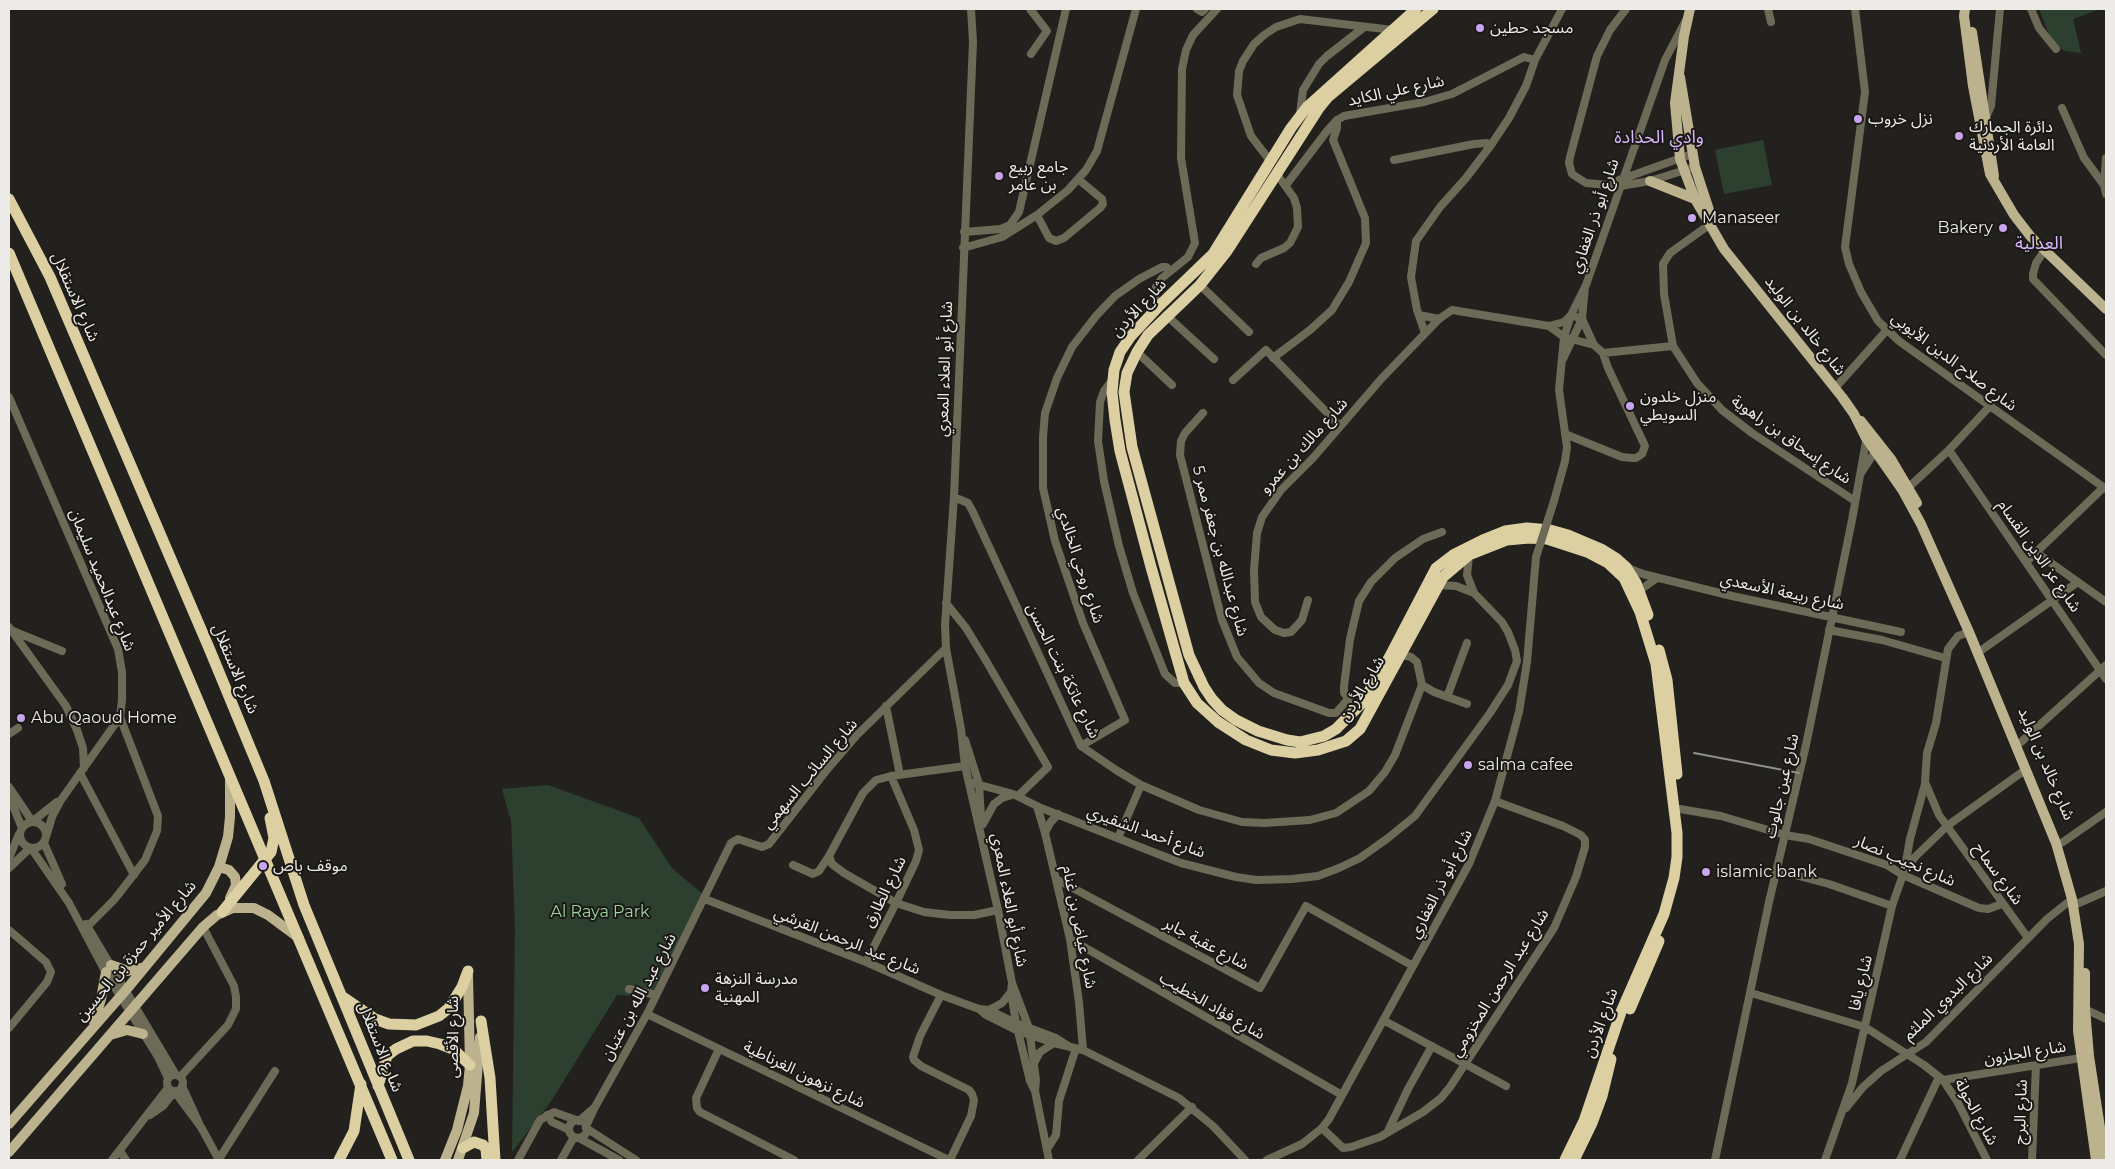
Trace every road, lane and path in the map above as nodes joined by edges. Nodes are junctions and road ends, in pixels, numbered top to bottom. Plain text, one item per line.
1 (971, 9) edge
2 (1030, 9) edge
3 (1066, 9) edge
4 (1136, 9) edge
5 (1197, 9) edge
6 (1206, 9) edge
7 (1217, 9) edge
8 (1416, 9) edge
9 (1433, 9) edge
10 (1562, 9) edge
11 (1626, 9) edge
12 (1768, 9) edge
13 (1854, 9) edge
14 (1967, 9) edge
15 (2000, 9) edge
16 (2031, 9) edge
17 (1689, 14) edge
18 (1771, 22) dead end
19 (1363, 28) junction
20 (1393, 30) junction
21 (2056, 48) dead end
22 (1031, 54) dead end
23 (1535, 60) junction
24 (1679, 71) junction
25 (1982, 84) junction
26 (2062, 108) dead end
27 (1300, 114) junction
28 (1337, 120) junction
29 (1491, 145) junction
30 (1692, 154) junction
31 (2106, 158) edge
32 (1680, 159) junction
33 (1394, 160) dead end
34 (1274, 167) junction
35 (1694, 167) junction
36 (1683, 171) junction
37 (1078, 180) junction
38 (1650, 181) junction
39 (1621, 182) junction
40 (1995, 182) junction
41 (1286, 185) junction
42 (2104, 185) junction
43 (2106, 194) edge
44 (9, 199) edge
45 (1695, 199) junction
46 (1037, 216) junction
47 (1709, 225) junction
48 (964, 232) junction
49 (1003, 232) junction
50 (963, 248) junction
51 (2044, 250) junction
52 (9, 253) edge
53 (1732, 257) junction
54 (1256, 264) dead end
55 (1170, 270) junction
56 (1200, 284) junction
57 (1586, 284) junction
58 (2106, 309) edge
59 (1163, 310) junction
60 (1570, 315) junction
61 (1419, 316) junction
62 (1582, 318) junction
63 (1439, 319) junction
64 (1549, 326) junction
65 (1886, 331) junction
66 (1249, 332) dead end
67 (1425, 333) junction
68 (1564, 337) junction
69 (1573, 340) junction
70 (1594, 345) junction
71 (1673, 346) junction
72 (1137, 352) junction
73 (1603, 353) junction
74 (2106, 355) edge
75 (1273, 358) junction
76 (1214, 359) dead end
77 (1561, 363) junction
78 (1112, 379) junction
79 (1233, 380) dead end
80 (1172, 384) dead end
81 (1835, 388) junction
82 (9, 397) edge
83 (1989, 407) junction
84 (1202, 413) dead end
85 (1340, 426) junction
86 (1868, 433) junction
87 (1565, 434) junction
88 (1878, 448) junction
89 (1949, 450) junction
90 (1860, 475) junction
91 (1909, 487) junction
92 (2105, 488) edge
93 (954, 497) junction
94 (1855, 501) junction
95 (1442, 532) dead end
96 (2037, 553) junction
97 (1469, 555) junction
98 (2026, 562) junction
99 (1163, 564) junction
100 (1151, 567) junction
101 (1626, 567) junction
102 (1657, 578) junction
103 (2078, 582) junction
104 (1438, 585) junction
105 (1640, 590) junction
106 (1474, 593) junction
107 (1308, 600) dead end
108 (2052, 600) junction
109 (2106, 602) edge
110 (946, 603) junction
111 (1832, 616) junction
112 (10, 629) edge
113 (1829, 630) junction
114 (1901, 632) dead end
115 (1969, 632) junction
116 (1467, 643) dead end
117 (946, 648) junction
118 (1983, 649) junction
119 (62, 651) dead end
120 (1402, 655) junction
121 (1945, 658) junction
122 (2103, 668) edge
123 (2106, 679) edge
124 (1184, 683) junction
125 (1422, 685) junction
126 (1447, 696) junction
127 (1348, 699) junction
128 (188, 700) dead end
129 (200, 704) junction
130 (1466, 704) dead end
131 (886, 706) junction
132 (1357, 709) junction
133 (120, 717) junction
134 (18, 728) dead end
135 (960, 729) junction
136 (9, 734) edge
137 (2021, 742) junction
138 (1081, 746) junction
139 (1670, 748) junction
140 (965, 766) junction
141 (1672, 768) junction
142 (82, 770) junction
143 (2025, 770) junction
144 (230, 774) junction
145 (900, 775) junction
146 (891, 776) junction
147 (969, 782) junction
148 (1925, 782) junction
149 (979, 784) junction
150 (1142, 785) junction
151 (9, 787) edge
152 (1015, 795) junction
153 (9, 796) edge
154 (61, 800) junction
155 (1495, 801) junction
156 (1037, 806) junction
157 (273, 807) junction
158 (1680, 809) junction
159 (2106, 812) edge
160 (1058, 814) junction
161 (32, 821) junction
162 (980, 825) junction
163 (1947, 826) junction
164 (21, 829) junction
165 (1045, 833) junction
166 (1785, 835) junction
167 (1118, 838) junction
168 (45, 840) junction
169 (2063, 842) junction
170 (30, 848) junction
171 (829, 856) junction
172 (9, 858) edge
173 (266, 860) junction
174 (793, 865) dead end
175 (219, 867) junction
176 (9, 868) edge
177 (1776, 870) junction
178 (1904, 872) junction
179 (134, 875) junction
180 (1056, 879) junction
181 (2106, 891) edge
182 (705, 899) junction
183 (2076, 901) junction
184 (896, 903) junction
185 (2002, 904) junction
186 (1892, 906) junction
187 (998, 910) junction
188 (222, 912) junction
189 (203, 927) junction
190 (86, 928) junction
191 (9, 930) edge
192 (299, 938) junction
193 (2028, 938) junction
194 (1070, 939) junction
195 (866, 962) junction
196 (1413, 966) junction
197 (146, 967) junction
198 (108, 968) junction
199 (468, 971) joint
200 (1012, 983) junction
201 (629, 990) dead end
202 (1011, 992) junction
203 (123, 993) junction
204 (1751, 993) junction
205 (656, 995) junction
206 (941, 995) junction
207 (341, 996) junction
208 (132, 1009) junction
209 (2085, 1009) junction
210 (979, 1010) junction
211 (989, 1010) junction
212 (647, 1014) junction
213 (2106, 1019) edge
214 (1383, 1020) junction
215 (481, 1021) joint
216 (93, 1025) junction
217 (1017, 1027) junction
218 (1865, 1027) junction
219 (9, 1028) edge
220 (1029, 1031) junction
221 (143, 1034) junction
222 (109, 1035) junction
223 (153, 1043) junction
224 (1054, 1043) junction
225 (1432, 1046) junction
226 (1077, 1048) junction
227 (719, 1049) junction
228 (1908, 1055) junction
229 (2081, 1058) junction
230 (1034, 1063) junction
231 (1465, 1064) junction
232 (470, 1065) junction
233 (2036, 1065) junction
234 (275, 1071) dead end
235 (178, 1076) junction
236 (168, 1078) junction
237 (1941, 1079) junction
238 (361, 1083) junction
239 (182, 1086) junction
240 (378, 1086) junction
241 (1506, 1086) dead end
242 (172, 1090) junction
243 (1036, 1091) junction
244 (1342, 1096) junction
245 (1192, 1107) junction
246 (1842, 1113) junction
247 (547, 1115) junction
248 (9, 1124) edge
249 (582, 1124) junction
250 (200, 1127) junction
251 (1322, 1128) junction
252 (1388, 1131) junction
253 (574, 1135) junction
254 (16, 1142) junction
255 (463, 1148) junction
256 (1047, 1149) junction
257 (120, 1151) junction
258 (9, 1152) edge
259 (9, 1160) edge
260 (112, 1160) edge
261 (126, 1160) edge
262 (219, 1160) edge
263 (339, 1160) edge
264 (392, 1160) edge
265 (409, 1160) edge
266 (445, 1160) edge
267 (458, 1160) edge
268 (487, 1160) edge
269 (495, 1160) edge
270 (518, 1160) edge
271 (561, 1160) edge
272 (619, 1160) edge
273 (636, 1160) edge
274 (794, 1160) edge
275 (950, 1160) edge
276 (1049, 1160) edge
277 (1138, 1160) edge
278 (1245, 1160) edge
279 (1267, 1160) edge
280 (1565, 1160) edge
281 (1574, 1160) edge
282 (1715, 1160) edge
283 (1825, 1160) edge
284 (1900, 1160) edge
285 (1987, 1160) edge
286 (2032, 1160) edge
287 (2096, 1160) edge
288 (2105, 1160) edge

1 - 48 street, شارع أبو العلاء المعري
2 - 22 street
3 - 49 street
4 - 37 street
5 - 6 street
7 - 55 street
8 - 20 highway, شارع الأردن
9 - 34 highway, شارع الأردن
10 - 23 street
11 - 39 street
12 - 18 street
13 - 65 street, شارع صلاح الدين الأيوبي
14 - 25 main road
15 - 25 street
16 - 21 street
17 - 24 main road, شارع خالد بن الوليد
17 - 39 street, شارع أبو ذر الغفاري
19 - 20 street
19 - 27 street
19 - 34 street
20 - 27 highway, شارع الأردن
23 - 28 street, شارع علي الكايد
23 - 29 street
24 - 30 main road, شارع خالد بن الوليد
24 - 32 main road, شارع خالد بن الوليد
25 - 40 main road
25 - 40 main road
26 - 42 street
27 - 34 highway, شارع الأردن
28 - 41 street, شارع علي الكايد
28 - 75 street
29 - 33 street
29 - 61 street
30 - 32 street
30 - 35 main road, شارع خالد بن الوليد
31 - 42 street
32 - 36 main road, شارع خالد بن الوليد
32 - 39 street
34 - 41 street
34 - 56 highway, شارع الأردن
34 - 59 highway, شارع الأردن
35 - 36 street
35 - 53 main road, شارع خالد بن الوليد
36 - 38 street
36 - 45 main road, شارع خالد بن الوليد
37 - 46 street
37 - 46 street
38 - 39 street
38 - 45 main road
39 - 57 street, شارع أبو ذر الغفاري
40 - 51 main road
41 - 54 street
42 - 43 street
44 - 157 highway, شارع الاستقلال
45 - 47 main road, شارع خالد بن الوليد
46 - 49 street
47 - 53 main road, شارع خالد بن الوليد
47 - 71 street, شارع إسحاق بن راهوية
48 - 49 street
48 - 50 street, شارع أبو العلاء المعري
49 - 50 street
50 - 93 street, شارع أبو العلاء المعري
51 - 58 main road
51 - 74 street
52 - 129 highway, شارع الاستقلال
53 - 81 main road, شارع خالد بن الوليد
55 - 59 street
55 - 138 street, شارع روحي الخالدي
56 - 59 highway, شارع الأردن
56 - 66 street
57 - 60 street, شارع أبو ذر الغفاري
57 - 62 street, شارع أبو ذر الغفاري
59 - 72 highway, شارع الأردن
59 - 76 street
59 - 78 highway, شارع الأردن
60 - 62 street
60 - 64 street
60 - 68 street, شارع أبو ذر الغفاري
61 - 63 street, شارع مالك بن عمرو
61 - 67 street
62 - 69 street, شارع أبو ذر الغفاري
62 - 70 street
63 - 64 street, شارع مالك بن عمرو
63 - 67 street, شارع مالك بن عمرو
64 - 68 street, شارع مالك بن عمرو
65 - 81 street
65 - 83 street, شارع صلاح الدين الأيوبي
67 - 85 street, شارع مالك بن عمرو
68 - 69 street, شارع مالك بن عمرو
68 - 77 street, شارع أبو ذر الغفاري
69 - 70 street, شارع مالك بن عمرو
69 - 77 street, شارع أبو ذر الغفاري
70 - 73 street
71 - 73 street
71 - 94 street, شارع إسحاق بن راهوية
72 - 80 street
72 - 99 highway, شارع الأردن
73 - 87 street
75 - 79 street
75 - 85 street
77 - 87 street, شارع أبو ذر الغفاري
78 - 100 highway, شارع الأردن
78 - 124 street
81 - 86 main road, شارع خالد بن الوليد
82 - 133 street, شارع عبدالحميد سليمان
83 - 89 street
83 - 92 street, شارع صلاح الدين الأيوبي
84 - 127 street, شارع عبدالله بن جعفر ممر 5
85 - 107 street, شارع مالك بن عمرو
86 - 88 main road, شارع خالد بن الوليد
86 - 90 street, شارع عين جالوت
87 - 155 street, شارع أبو ذر الغفاري, bridge
88 - 90 street, شارع عين جالوت
88 - 91 main road, شارع خالد بن الوليد
88 - 115 main road, شارع خالد بن الوليد
89 - 91 street
89 - 98 street, شارع عز الدين القسام
90 - 94 street, شارع عين جالوت
91 - 118 main road, شارع خالد بن الوليد
92 - 96 street
93 - 110 street, شارع أبو العلاء المعري
93 - 138 street, شارع عاتكة بنت الحسن
94 - 111 street, شارع عين جالوت
95 - 127 street
96 - 98 street
96 - 103 street
97 - 104 highway, شارع الأردن
97 - 106 street
97 - 139 highway, شارع الأردن
98 - 108 street, شارع عز الدين القسام
99 - 100 highway
99 - 132 highway, شارع الأردن
100 - 124 highway, شارع الأردن
101 - 102 street, شارع ربيعة الأسعدي
101 - 105 highway, شارع الأردن
101 - 132 highway, شارع الأردن
102 - 105 street
102 - 111 street, شارع ربيعة الأسعدي
103 - 108 street
103 - 109 street
104 - 106 street
104 - 120 highway, شارع الأردن
105 - 139 highway, شارع الأردن
106 - 167 street, شارع أحمد الشقيري
108 - 118 street
108 - 122 street, شارع عز الدين القسام
110 - 117 street, شارع أبو العلاء المعري
110 - 152 street
111 - 113 street, شارع عين جالوت
111 - 114 street, شارع ربيعة الأسعدي
112 - 119 street
112 - 142 street
113 - 121 street
113 - 166 street, شارع عين جالوت
115 - 121 street
115 - 143 main road, شارع خالد بن الوليد
116 - 126 street
117 - 131 street, شارع السائب السهمي
117 - 135 street, شارع أبو العلاء المعري
118 - 137 main road, شارع خالد بن الوليد
120 - 124 highway, شارع الأردن
120 - 125 street
121 - 148 street
122 - 123 street, شارع عز الدين القسام
122 - 137 street
125 - 126 street
125 - 150 street, شارع عاتكة بنت الحسن
126 - 130 street
127 - 132 street
128 - 129 highway
129 - 144 highway, شارع الاستقلال
131 - 145 street
131 - 182 street, شارع السائب السهمي
133 - 142 street
133 - 179 street, شارع عبدالحميد سليمان
134 - 136 street
135 - 140 street, شارع أبو العلاء المعري
135 - 149 street, شارع أبو العلاء المعري
137 - 169 main road, شارع خالد بن الوليد
138 - 150 street, شارع عاتكة بنت الحسن
139 - 141 highway, شارع الأردن
140 - 145 street
140 - 147 street, شارع أبو العلاء المعري
141 - 158 highway, شارع الأردن
141 - 280 highway, شارع الأردن
142 - 154 street
142 - 179 street
143 - 163 street, شارع يافا
143 - 183 main road, شارع خالد بن الوليد
144 - 173 highway, شارع الاستقلال
144 - 175 main road, شارع الأمير حمزة بن الحسين
145 - 146 street
146 - 171 street
146 - 184 street, شارع الطارق
147 - 149 street, شارع أحمد الشقيري
147 - 162 street, شارع أبو العلاء المعري
148 - 163 street
148 - 178 street
149 - 152 street, شارع أحمد الشقيري
149 - 162 street, شارع أبو العلاء المعري
150 - 167 street
151 - 161 street
152 - 156 street, شارع أحمد الشقيري
152 - 162 street
153 - 164 street
154 - 161 street
154 - 168 street
155 - 196 street, شارع أبو ذر الغفاري
155 - 231 street, شارع عبد الرحمن المخزومي
156 - 160 street, شارع أحمد الشقيري
156 - 165 street, شارع عياض بن غنام
157 - 173 highway
157 - 207 highway, شارع الاستقلال
158 - 166 street, شارع نجيب نصار
158 - 281 highway, شارع الأردن
159 - 169 street
160 - 165 street
160 - 167 street, شارع أحمد الشقيري
161 - 164 street
161 - 168 street
162 - 187 street, شارع أبو العلاء المعري
163 - 178 street, شارع يافا
163 - 185 street, شارع سماح
164 - 170 street
164 - 172 street
165 - 180 street, شارع عياض بن غنام
166 - 177 street, شارع عين جالوت
166 - 178 street, شارع نجيب نصار
168 - 170 street
168 - 190 street
169 - 183 main road, شارع خالد بن الوليد
170 - 176 street
170 - 190 street
171 - 174 street
171 - 184 street
173 - 188 highway
173 - 192 highway, شارع الاستقلال
175 - 188 main road
175 - 197 main road, شارع الأمير حمزة بن الحسين
177 - 186 street
177 - 204 street, شارع عين جالوت
178 - 185 street, شارع نجيب نصار
178 - 186 street, شارع يافا
179 - 190 street, شارع عبدالحميد سليمان
180 - 194 street, شارع عياض بن غنام
180 - 196 street, شارع عقبة جابر
181 - 183 street, شارع البدوي الملثم
182 - 195 street, شارع عبد الرحمن القرشي
182 - 205 street, شارع عبد الله بن عتبان
183 - 193 street, شارع البدوي الملثم
183 - 209 main road, شارع خالد بن الوليد
183 - 229 main road, شارع خالد بن الوليد
184 - 187 street
184 - 195 street, شارع الطارق
185 - 193 street, شارع سماح
186 - 218 street, شارع يافا
187 - 200 street, شارع أبو العلاء المعري
188 - 189 main road, شارع الأمير حمزة بن الحسين
188 - 192 main road, شارع الأمير حمزة بن الحسين
189 - 208 main road, شارع الأمير حمزة بن الحسين
189 - 235 street
190 - 198 street
191 - 219 street
192 - 238 highway, شارع الاستقلال
193 - 228 street, شارع البدوي الملثم
194 - 226 street, شارع عياض بن غنام
194 - 244 street, شارع فؤاد الخطيب
195 - 206 street, شارع عبد الرحمن القرشي
196 - 214 street, شارع أبو ذر الغفاري
197 - 198 main road
197 - 203 main road, شارع الأمير حمزة بن الحسين
198 - 203 street
198 - 216 main road
199 - 207 highway
199 - 232 main road, شارع الأقصى
200 - 202 street, شارع أبو العلاء المعري
200 - 220 street, شارع أبو العلاء المعري
201 - 205 street
202 - 211 street
202 - 217 street, شارع أبو العلاء المعري
203 - 208 street
203 - 216 main road, شارع الأمير حمزة بن الحسين
204 - 218 street, شارع الحولة
204 - 282 street, شارع عين جالوت
205 - 212 street, شارع عبد الله بن عتبان
206 - 210 street, شارع عبد الرحمن القرشي
206 - 275 street
207 - 240 highway, شارع الاستقلال
208 - 221 street
208 - 222 main road, شارع الأمير حمزة بن الحسين
208 - 223 street
209 - 213 street
209 - 288 main road, شارع خالد بن الوليد
210 - 211 street, شارع عبد الرحمن القرشي
210 - 217 street, شارع عبد الرحمن القرشي
211 - 217 street, شارع عبد الرحمن القرشي
212 - 227 street, شارع نزهون الغرناطية
212 - 249 street, شارع عبد الله بن عتبان
214 - 225 street
214 - 244 street, شارع أبو ذر الغفاري
215 - 255 main road, شارع الأقصى
215 - 269 highway
216 - 248 main road, شارع الأمير حمزة بن الحسين
217 - 220 street, شارع عبد الرحمن القرشي
217 - 243 street, شارع أبو العلاء المعري
218 - 228 street, شارع الحولة
218 - 246 street, شارع يافا
220 - 224 street, شارع عبد الرحمن القرشي
220 - 226 street, شارع عبد الرحمن القرشي
220 - 230 street, شارع أبو العلاء المعري
221 - 222 main road
221 - 223 street
222 - 254 main road, شارع الأمير حمزة بن الحسين
223 - 235 street
223 - 236 street
224 - 226 street, شارع عبد الرحمن القرشي
224 - 230 street
225 - 231 street
225 - 252 street
226 - 245 street, شارع عبد الرحمن القرشي
226 - 256 street
227 - 274 street
227 - 275 street, شارع نزهون الغرناطية
228 - 237 street, شارع الحولة
228 - 246 street, شارع البدوي الملثم
229 - 233 street, شارع الجلزون
229 - 287 main road, شارع خالد بن الوليد
230 - 243 street, شارع أبو العلاء المعري
231 - 241 street
231 - 252 street, شارع عبد الرحمن المخزومي
232 - 240 highway
232 - 266 main road, شارع الأقصى
233 - 237 street, شارع الجلزون
233 - 286 street, شارع البرج
234 - 262 street
235 - 236 street
235 - 239 street
236 - 242 street
237 - 284 street
237 - 285 street, شارع الحولة
238 - 263 highway
238 - 264 highway, شارع الاستقلال
239 - 242 street
239 - 250 street
240 - 265 highway, شارع الاستقلال
242 - 250 street
242 - 257 street
243 - 256 street, شارع أبو العلاء المعري
244 - 251 street, شارع أبو ذر الغفاري
245 - 277 street
245 - 278 street, شارع عبد الرحمن القرشي
246 - 283 street, شارع يافا
247 - 249 street
247 - 253 street
247 - 270 street
249 - 253 street
249 - 253 street
249 - 273 street
250 - 262 street
251 - 252 street, شارع عبد الرحمن المخزومي
251 - 279 street, شارع أبو ذر الغفاري
253 - 271 street
253 - 272 street
254 - 258 main road, شارع الأمير حمزة بن الحسين
254 - 259 main road
255 - 267 main road, شارع الأقصى
255 - 268 highway
256 - 276 street, شارع أبو العلاء المعري
257 - 260 street
257 - 261 street

